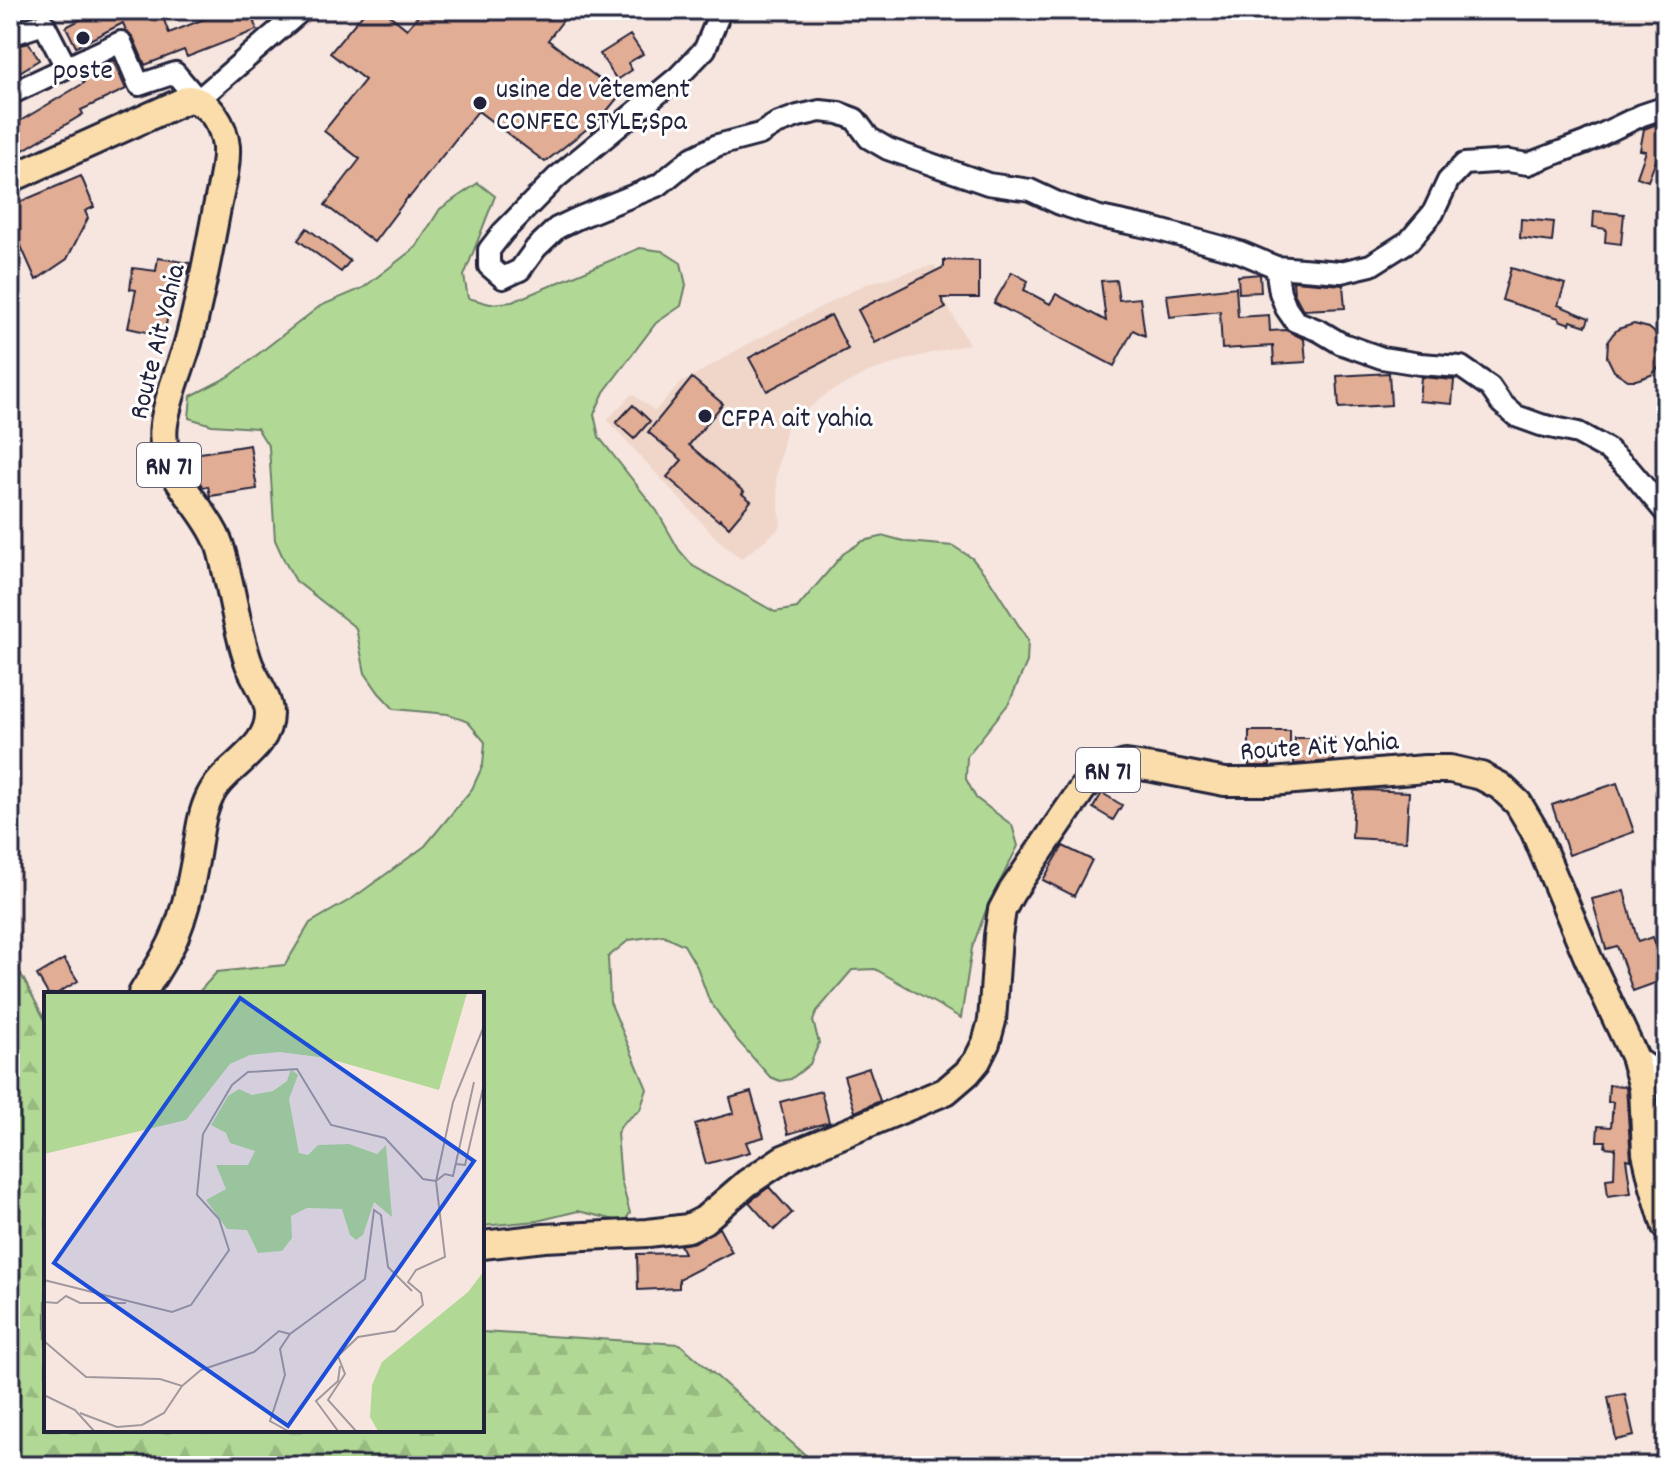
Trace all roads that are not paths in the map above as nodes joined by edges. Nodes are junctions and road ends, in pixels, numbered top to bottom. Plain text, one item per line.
1 (302, 10) edge
2 (721, 10) edge
3 (10, 35) edge
4 (66, 67) junction
5 (10, 94) edge
6 (198, 100) junction
7 (1666, 107) edge
8 (10, 179) edge
9 (1276, 267) junction
10 (1666, 513) edge
11 (143, 992) edge
12 (1634, 1056) junction
13 (1666, 1078) edge
14 (1666, 1227) edge
15 (484, 1245) edge

1 - 6 street
2 - 9 street
3 - 4 street
4 - 5 street
4 - 6 street
6 - 8 main road
6 - 11 main road, Route Ait Yahia / RN 71
7 - 9 street
9 - 10 street
12 - 13 street
12 - 14 main road, Route Ait Yahia / RN 71
12 - 15 main road, Route Ait Yahia / RN 71

